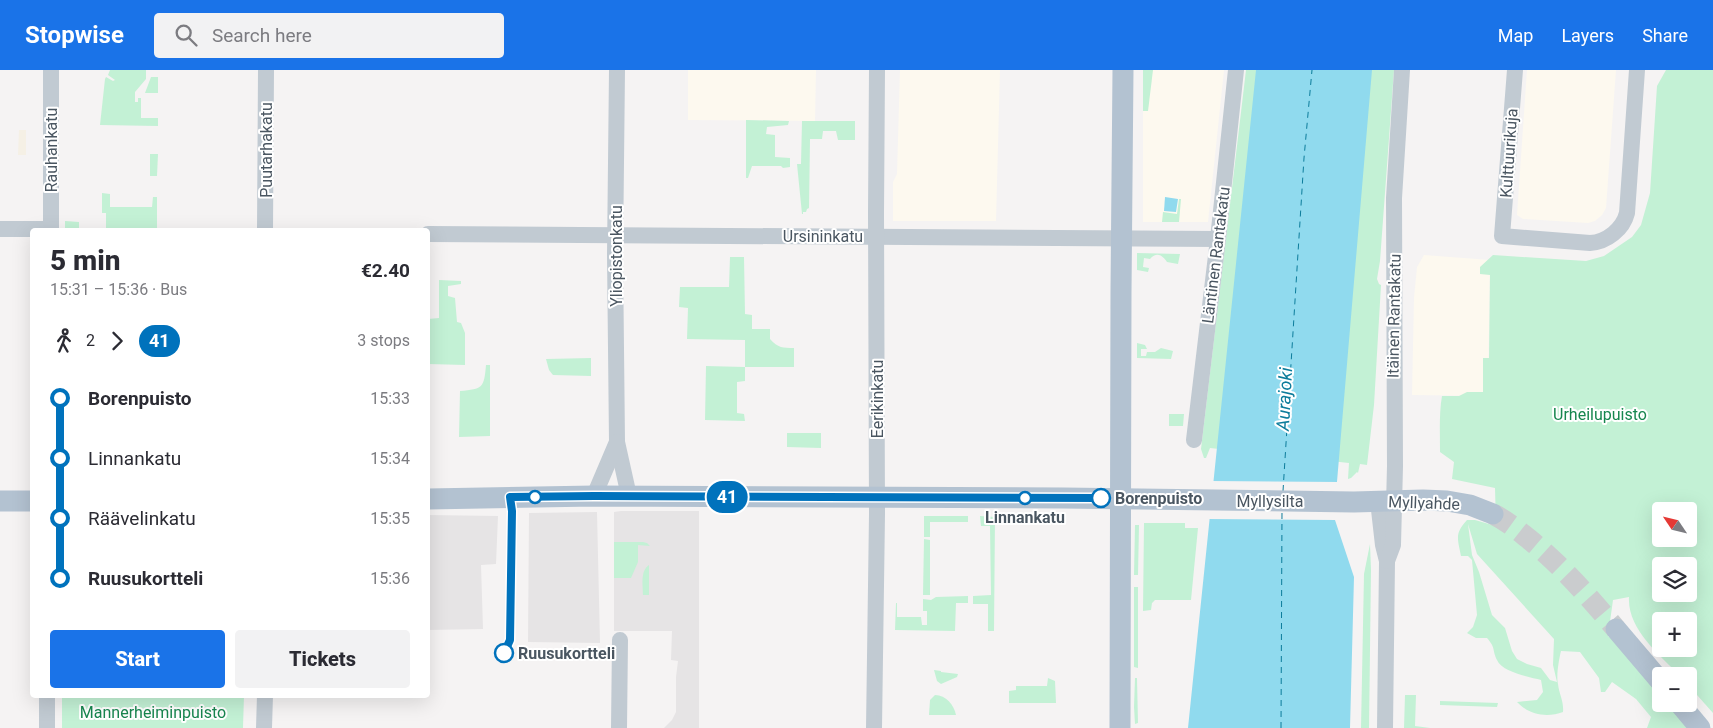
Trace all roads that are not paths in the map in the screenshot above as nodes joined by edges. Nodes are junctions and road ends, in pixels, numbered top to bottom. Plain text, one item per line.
1 (51, 70) edge
2 (266, 70) edge
3 (617, 70) edge
4 (877, 70) edge
5 (1123, 70) edge
6 (1236, 70) edge
7 (1402, 70) edge
8 (1515, 70) edge
9 (1637, 70) edge
10 (51, 228) edge
11 (265, 228) edge
12 (0, 229) edge
13 (30, 230) edge
14 (430, 234) edge
15 (616, 235) junction
16 (876, 236) junction
17 (1121, 238) junction
18 (1218, 239) junction
19 (1194, 440) dead end
20 (617, 442) junction
21 (594, 496) junction
22 (628, 496) junction
23 (877, 497) junction
24 (430, 498) edge
25 (1120, 499) junction
26 (0, 501) edge
27 (30, 501) edge
28 (1385, 501) junction
29 (1354, 502) joint
30 (1493, 514) tunnel mouth
31 (1616, 629) tunnel mouth
32 (620, 640) dead end
33 (1652, 671) edge
34 (47, 698) edge
35 (265, 698) edge
36 (1687, 712) edge
37 (47, 728) edge
38 (264, 728) edge
39 (619, 728) edge
40 (874, 728) edge
41 (1120, 728) edge
42 (1385, 728) edge
43 (1700, 728) edge

1 - 10 street, Rauhankatu
2 - 11 street, Puutarhakatu
3 - 15 street, Yliopistonkatu
4 - 16 street, Eerikinkatu
5 - 17 main road
6 - 18 street, Läntinen Rantakatu
7 - 28 street, Itäinen Rantakatu
8 - 9 street, Kulttuurikuja
12 - 13 street
14 - 15 street, Ursininkatu
15 - 16 street, Ursininkatu
15 - 20 street, Yliopistonkatu
16 - 17 street, Ursininkatu
16 - 23 street, Eerikinkatu
17 - 18 street, Ursininkatu
17 - 25 main road
18 - 19 street, Läntinen Rantakatu
20 - 21 street, Yliopistonkatu
20 - 22 street, Yliopistonkatu
21 - 22 main road, Myllysilta
21 - 24 main road, Myllysilta
22 - 23 main road, Myllysilta
23 - 25 main road, Myllysilta
23 - 40 street, Eerikinkatu
25 - 29 main road, Myllysilta
25 - 41 main road
26 - 27 main road
28 - 29 main road, Myllyahde
28 - 30 main road, Myllyahde
28 - 42 street, Itäinen Rantakatu
31 - 33 main road
32 - 39 street
34 - 37 street
35 - 38 street
36 - 43 main road

